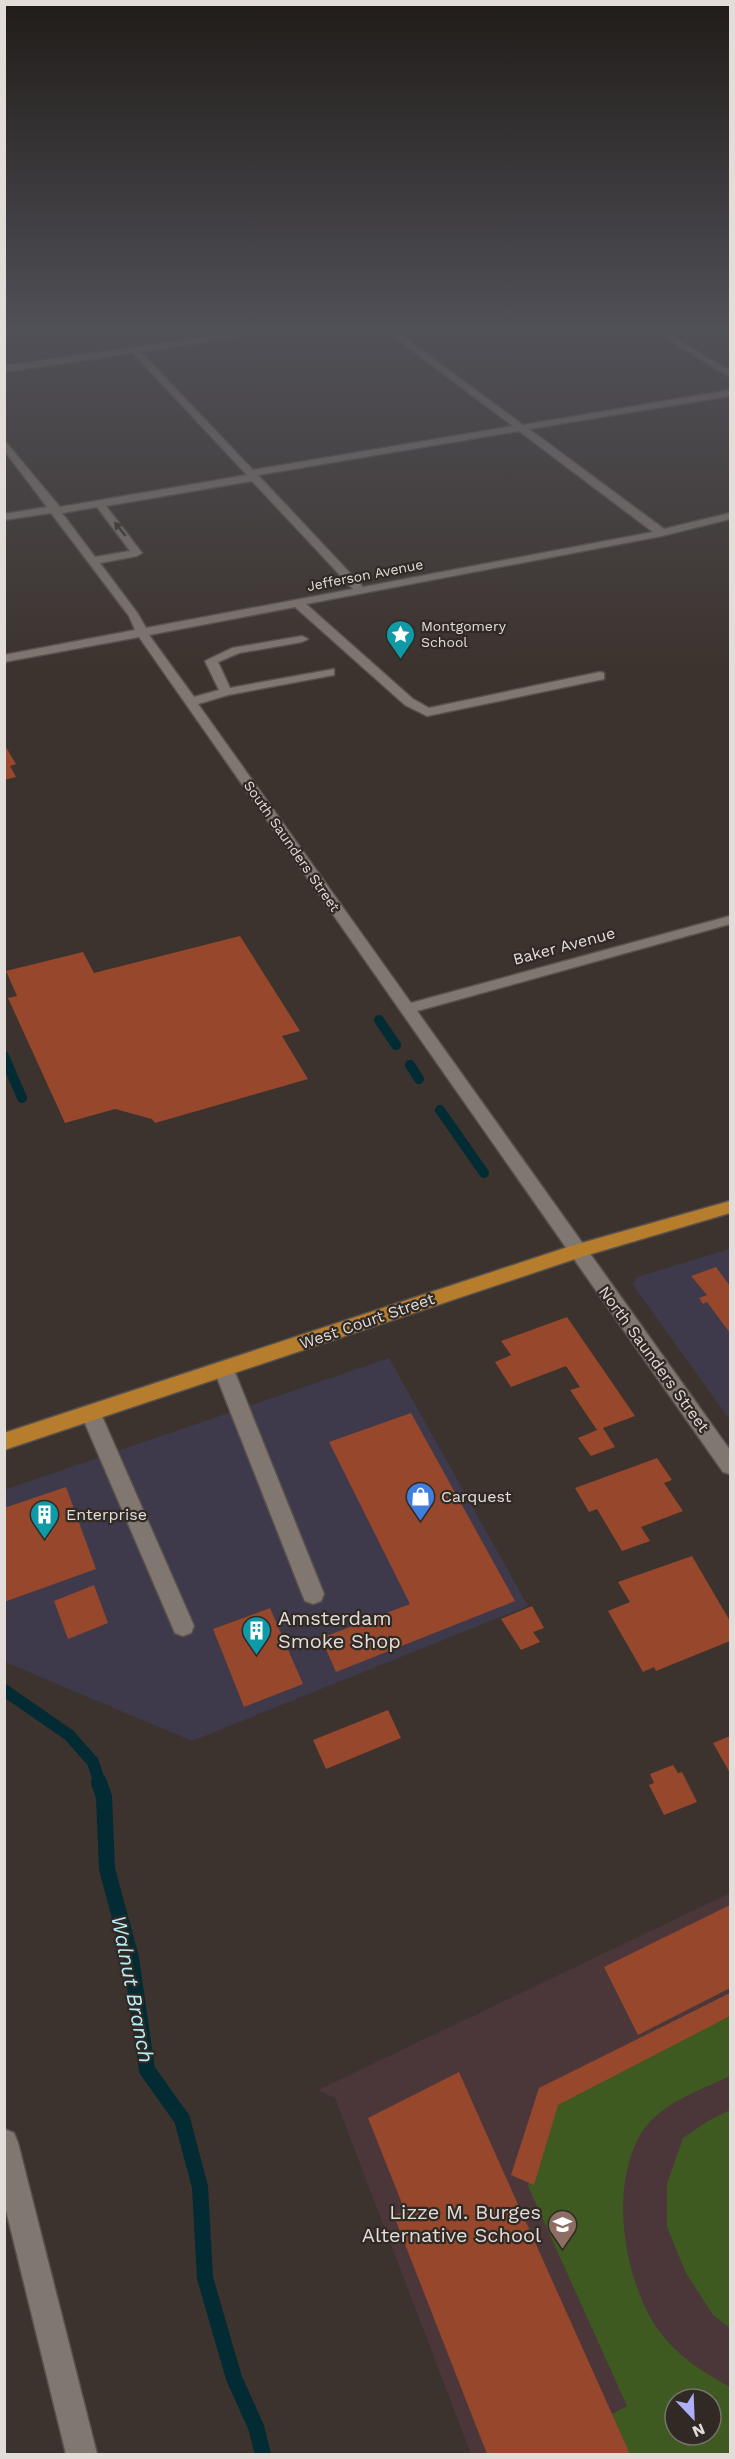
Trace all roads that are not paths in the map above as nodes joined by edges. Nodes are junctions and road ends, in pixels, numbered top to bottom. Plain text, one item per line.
1 (222, 442) edge
2 (442, 442) edge
3 (539, 442) edge
4 (4, 443) edge
5 (253, 475) junction
6 (100, 504) junction
7 (57, 510) junction
8 (4, 517) edge
9 (729, 517) edge
10 (662, 533) junction
11 (93, 561) junction
12 (361, 591) junction
13 (298, 603) junction
14 (142, 633) junction
15 (302, 639) dead end
16 (4, 659) edge
17 (330, 672) dead end
18 (600, 676) dead end
19 (226, 692) junction
20 (190, 702) junction
21 (730, 920) edge
22 (407, 1009) junction
23 (730, 1207) edge
24 (578, 1251) junction
25 (224, 1370) junction
26 (92, 1414) junction
27 (4, 1442) edge
28 (730, 1466) edge
29 (313, 1594) dead end
30 (183, 1626) dead end
31 (4, 2143) edge
32 (82, 2454) edge

1 - 5 street
2 - 5 street
3 - 10 street
4 - 7 street, South Saunders Street
5 - 6 street
5 - 12 street
6 - 7 street
11 -> 6 street
7 - 8 street
7 - 11 street, South Saunders Street
9 - 10 street, Jefferson Avenue
10 - 12 street, Jefferson Avenue
11 - 14 street, South Saunders Street
12 - 13 street, Jefferson Avenue
13 - 14 street, Jefferson Avenue
13 - 18 street
14 - 16 street, Jefferson Avenue
14 - 20 street, South Saunders Street
15 - 19 street
17 - 19 street
19 - 20 street
20 - 22 street, South Saunders Street
21 - 22 street, Baker Avenue
22 - 24 street, South Saunders Street
23 - 24 main road, West Court Street
24 - 25 main road, West Court Street
24 - 28 street, North Saunders Street
25 - 26 main road, West Court Street
25 - 29 street
26 - 27 main road, West Court Street
26 - 30 street
31 - 32 street

